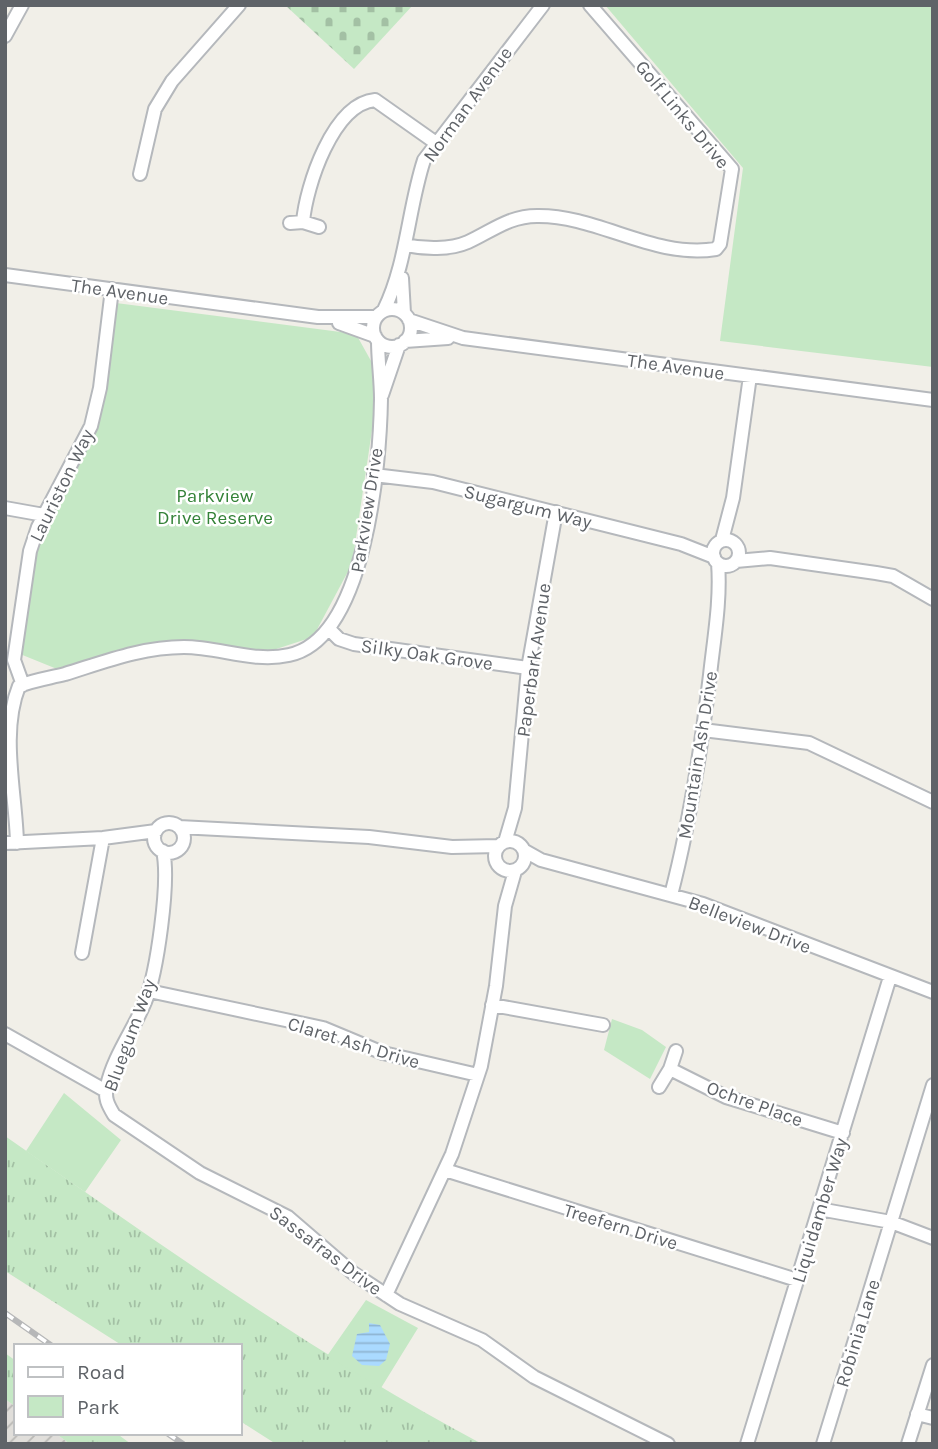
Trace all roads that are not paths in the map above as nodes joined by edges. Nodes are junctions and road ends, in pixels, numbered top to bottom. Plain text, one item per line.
1 (22, 5) edge
2 (239, 5) edge
3 (543, 5) edge
4 (590, 5) edge
5 (5, 36) edge
6 (436, 143) junction
7 (140, 174) dead end
8 (319, 227) dead end
9 (404, 249) junction
10 (5, 275) edge
11 (112, 289) junction
12 (380, 314) junction
13 (318, 317) junction
14 (407, 317) junction
15 (463, 338) junction
16 (376, 339) junction
17 (402, 343) junction
18 (750, 376) junction
19 (381, 399) junction
20 (933, 402) edge
21 (374, 475) junction
22 (5, 508) edge
23 (556, 512) junction
24 (44, 515) junction
25 (726, 552) junction
26 (933, 599) edge
27 (330, 630) junction
28 (528, 668) junction
29 (23, 685) junction
30 (703, 730) junction
31 (933, 802) edge
32 (179, 827) junction
33 (223, 830) junction
34 (103, 838) junction
35 (11, 843) edge
36 (166, 844) junction
37 (512, 846) junction
38 (452, 847) junction
39 (498, 865) junction
40 (564, 866) junction
41 (519, 869) junction
42 (671, 895) junction
43 (505, 906) junction
44 (82, 953) dead end
45 (890, 977) junction
46 (149, 991) junction
47 (933, 992) edge
48 (492, 1005) junction
49 (603, 1025) dead end
50 (5, 1034) edge
51 (676, 1051) dead end
52 (670, 1069) junction
53 (478, 1074) junction
54 (933, 1085) edge
55 (659, 1087) dead end
56 (106, 1096) junction
57 (842, 1133) junction
58 (444, 1170) junction
59 (819, 1209) junction
60 (891, 1222) junction
61 (933, 1238) edge
62 (797, 1280) junction
63 (386, 1295) junction
64 (933, 1365) edge
65 (917, 1414) junction
66 (933, 1418) edge
67 (668, 1444) edge
68 (747, 1444) edge
69 (823, 1444) edge
70 (908, 1444) edge

1 - 5 street
2 - 7 street
3 - 6 street, Norman Avenue
4 - 9 street, Golf Links Drive
6 - 8 street
6 - 9 street, Norman Avenue
9 - 12 street, Norman Avenue
9 - 14 street, Norman Avenue
10 - 11 street, The Avenue
11 - 13 street, The Avenue
11 - 24 street, Lauriston Way
12 - 13 street, The Avenue
12 - 14 street
12 - 16 street
13 - 16 street, The Avenue
14 - 15 street, The Avenue
14 - 17 street
15 - 17 street, The Avenue
15 - 18 street, The Avenue
16 - 17 street
16 - 19 street, Parkview Drive
17 - 19 street, Parkview Drive
18 - 20 street, The Avenue
18 - 25 street, Mountain Ash Drive
19 - 21 street, Parkview Drive
21 - 23 street, Sugargum Way
21 - 27 street, Parkview Drive
22 - 24 street
23 - 25 street, Sugargum Way
23 - 28 street, Paperbark Avenue
24 - 29 street, Lauriston Way
25 - 26 street, Sugargum Way
25 - 30 street, Mountain Ash Drive
27 - 28 street, Silky Oak Grove
27 - 29 street, Parkview Drive
28 - 37 street, Paperbark Avenue
29 - 35 street
30 - 31 street
30 - 42 street, Mountain Ash Drive
32 - 33 street, Belleview Drive
32 - 36 street, Bluegum Way
32 - 36 street, Belleview Drive
33 - 36 street, Belleview Drive
33 - 38 street, Belleview Drive
34 - 35 street
34 - 36 street
34 - 44 street
36 - 46 street, Bluegum Way
37 - 38 street, Belleview Drive
37 - 39 street
37 - 40 street, Belleview Drive
37 - 41 street
38 - 39 street, Belleview Drive
39 - 41 street, Belleview Drive
39 - 43 street
40 - 41 street, Belleview Drive
40 - 42 street, Belleview Drive
41 - 43 street
42 - 45 street, Belleview Drive
43 - 48 street
45 - 47 street, Belleview Drive
45 - 57 street, Liquidamber Way
46 - 53 street, Claret Ash Drive
46 - 56 street, Bluegum Way
48 - 49 street
48 - 53 street
50 - 56 street, Sassafras Drive
51 - 52 street
52 - 55 street
52 - 57 street, Ochre Place
53 - 58 street
54 - 60 street, Robinia Lane
56 - 63 street, Sassafras Drive
57 - 59 street, Liquidamber Way
58 - 62 street, Treefern Drive
58 - 63 street
59 - 60 street
59 - 62 street, Liquidamber Way
60 - 61 street
60 - 69 street, Robinia Lane
62 - 68 street, Liquidamber Way
63 - 67 street, Sassafras Drive
64 - 65 street
65 - 66 street
65 - 70 street

